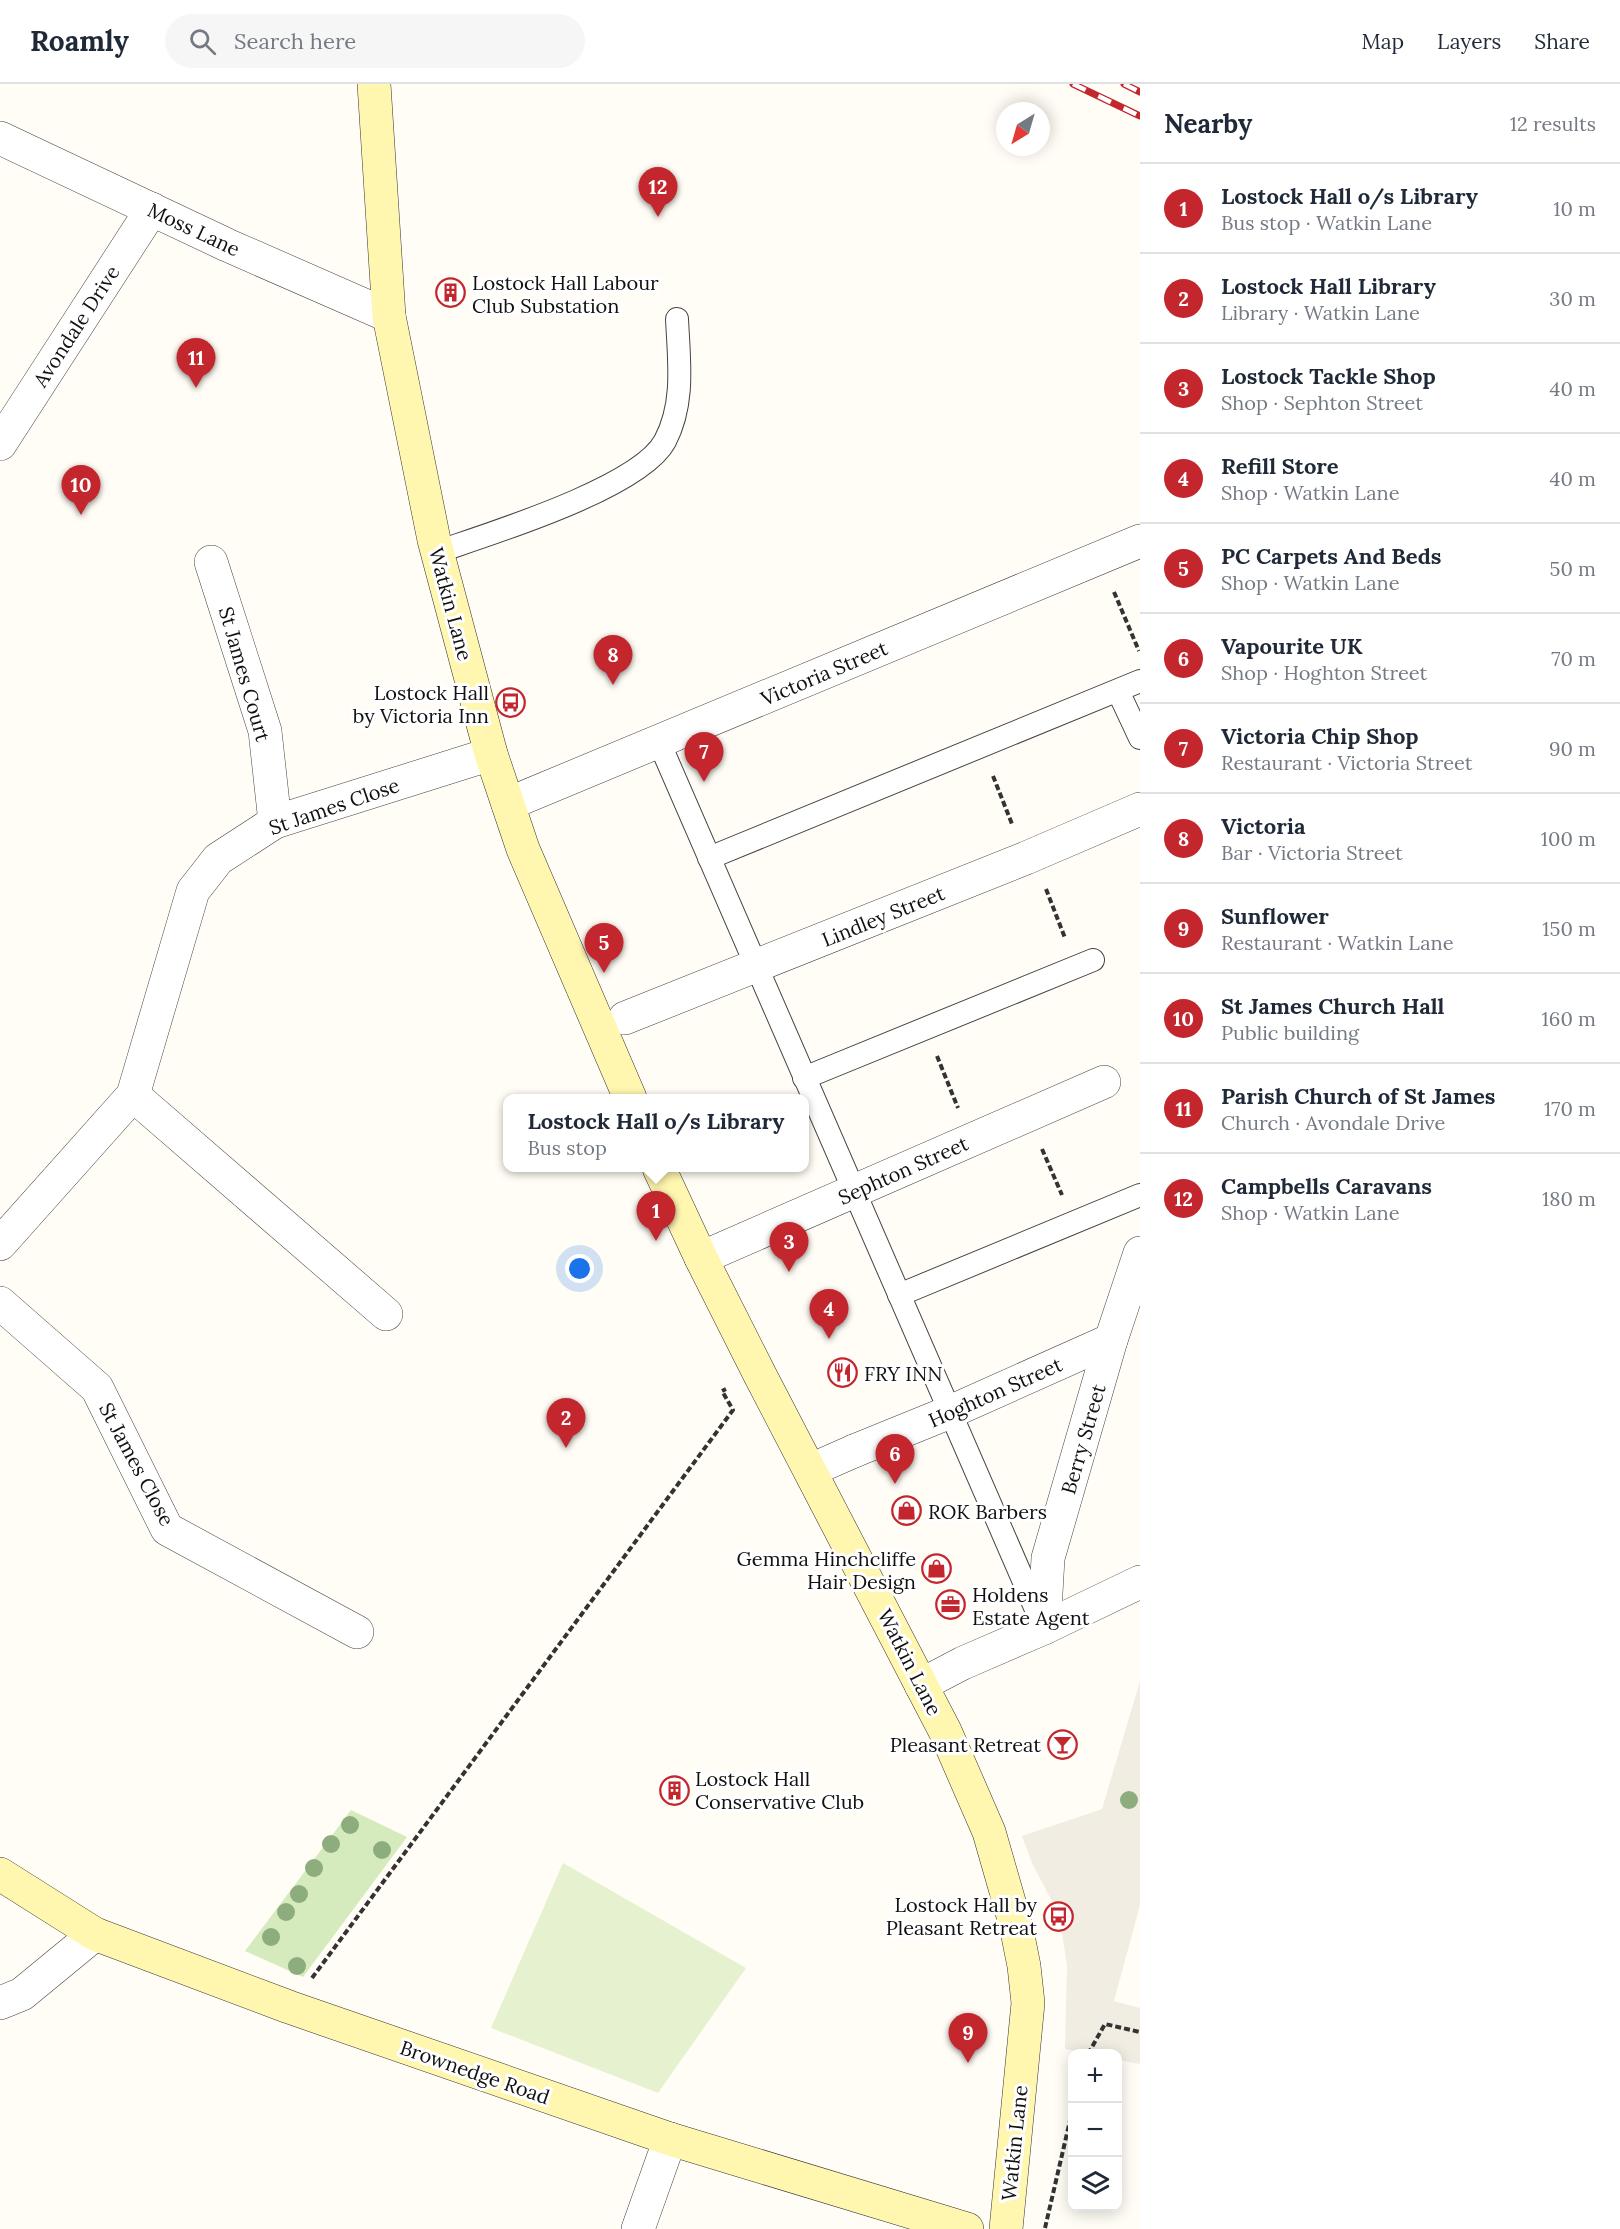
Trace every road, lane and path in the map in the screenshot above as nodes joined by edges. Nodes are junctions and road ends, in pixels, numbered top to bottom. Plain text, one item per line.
1 (374, 84) edge
2 (0, 138) edge
3 (152, 209) junction
4 (389, 316) junction
5 (677, 320) dead end
6 (0, 444) edge
7 (1140, 541) edge
8 (437, 552) junction
9 (1100, 558) junction
10 (211, 562) dead end
11 (1140, 653) edge
12 (1140, 681) edge
13 (1118, 690) junction
14 (1140, 738) edge
15 (659, 742) junction
16 (492, 754) junction
17 (508, 804) junction
18 (1140, 808) edge
19 (275, 822) junction
20 (709, 858) junction
21 (1093, 960) dead end
22 (756, 967) junction
23 (613, 1023) junction
24 (925, 1028) junction
25 (804, 1078) junction
26 (1104, 1082) dead end
27 (629, 1094) edge
28 (133, 1095) junction
29 (1028, 1116) junction
30 (972, 1140) junction
31 (661, 1172) edge
32 (854, 1192) junction
33 (1140, 1195) edge
34 (1074, 1223) junction
35 (0, 1244) edge
36 (1140, 1253) edge
37 (701, 1258) junction
38 (899, 1295) junction
39 (0, 1303) edge
40 (386, 1314) dead end
41 (1111, 1340) junction
42 (760, 1375) junction
43 (950, 1412) junction
44 (811, 1470) junction
45 (1140, 1582) edge
46 (1044, 1628) junction
47 (357, 1632) dead end
48 (921, 1686) junction
49 (0, 1874) edge
50 (95, 1934) junction
51 (0, 2003) edge
52 (289, 2007) junction
53 (1140, 2032) edge
54 (1091, 2049) edge
55 (1068, 2129) edge
56 (670, 2139) junction
57 (638, 2229) edge
58 (968, 2229) edge
59 (1006, 2229) edge
60 (1045, 2229) edge

1 - 4 main road, Watkin Lane
2 - 3 street, Moss Lane
3 - 4 street, Moss Lane
3 - 6 street, Avondale Drive
4 - 8 main road, Watkin Lane
5 - 8 lane
7 - 9 street, Victoria Street
8 - 16 main road, Watkin Lane
9 - 11 path
9 - 15 street, Victoria Street
10 - 19 street, St James Court
12 - 13 lane
13 - 14 lane
13 - 20 lane
15 - 17 street, Victoria Street
15 - 20 lane
16 - 17 main road, Watkin Lane
16 - 19 street, St James Close
17 - 23 main road, Watkin Lane
18 - 22 street, Lindley Street
19 - 28 street, St James Close
20 - 22 lane
21 - 24 lane
22 - 23 street, Lindley Street
22 - 25 lane
23 - 27 main road, Watkin Lane
24 - 25 lane
24 - 30 path
25 - 32 lane
26 - 29 street, Sephton Street
28 - 35 street, St James Close
28 - 40 street
29 - 30 street, Sephton Street
29 - 34 path
30 - 32 street, Sephton Street
31 - 37 main road, Watkin Lane
32 - 37 street, Sephton Street
32 - 38 lane
33 - 34 lane
34 - 38 lane
36 - 41 street, Berry Street
37 - 42 main road, Watkin Lane
38 - 43 lane
39 - 47 street, St James Close
41 - 43 street, Hoghton Street
41 - 46 street, Berry Street
42 - 44 main road, Watkin Lane
42 - 52 path
43 - 44 street, Hoghton Street
43 - 46 lane
44 - 48 main road, Watkin Lane
45 - 46 street
46 - 48 street
48 - 59 main road, Watkin Lane
49 - 50 main road, Brownedge Road
50 - 51 street
50 - 52 main road, Brownedge Road
52 - 56 main road, Brownedge Road
53 - 54 path
55 - 60 path
56 - 57 street
56 - 58 main road, Brownedge Road

